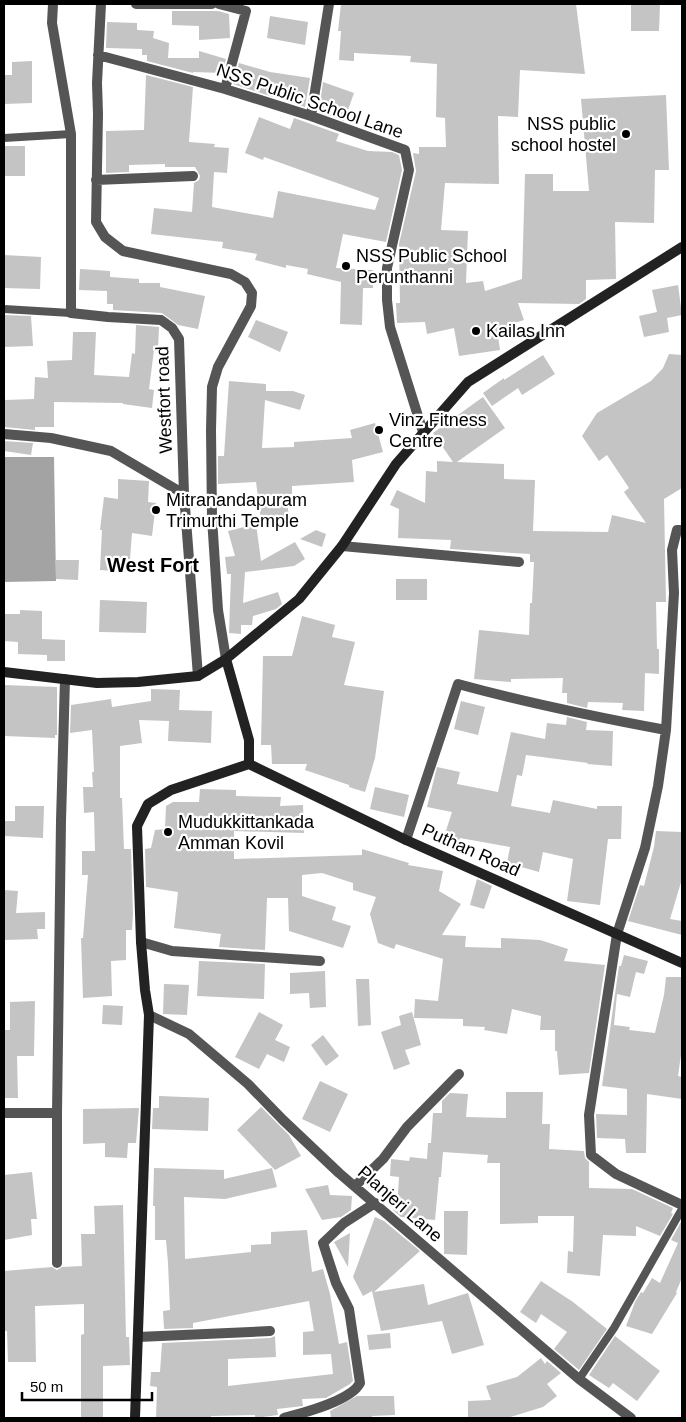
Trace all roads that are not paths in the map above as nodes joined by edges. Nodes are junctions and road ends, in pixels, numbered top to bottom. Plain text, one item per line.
1 (53, 4) edge
2 (102, 4) edge
3 (136, 4) edge
4 (212, 4) edge
5 (219, 4) edge
6 (329, 4) edge
7 (98, 55) junction
8 (225, 89) junction
9 (311, 116) junction
10 (71, 134) junction
11 (4, 138) edge
12 (192, 176) dead end
13 (96, 180) junction
14 (682, 247) edge
15 (4, 309) edge
16 (71, 313) junction
17 (423, 432) junction
18 (4, 434) edge
19 (184, 494) junction
20 (682, 530) edge
21 (342, 546) junction
22 (519, 562) dead end
23 (226, 659) junction
24 (4, 672) edge
25 (198, 676) junction
26 (65, 679) junction
27 (666, 730) junction
28 (249, 764) junction
29 (406, 840) junction
30 (618, 934) junction
31 (141, 942) junction
32 (320, 961) dead end
33 (682, 963) edge
34 (149, 1015) junction
35 (459, 1074) dead end
36 (57, 1112) junction
37 (4, 1113) edge
38 (354, 1186) junction
39 (375, 1203) junction
40 (682, 1205) edge
41 (682, 1210) edge
42 (57, 1263) dead end
43 (270, 1331) dead end
44 (138, 1337) junction
45 (579, 1379) junction
46 (135, 1418) edge
47 (284, 1418) edge
48 (630, 1418) edge

1 - 10 street
2 - 7 street
3 - 4 street
5 - 8 street
6 - 9 street
7 - 8 street, NSS Public School Lane
7 - 13 street
8 - 9 street, NSS Public School Lane
9 - 17 street, NSS Public School Lane
10 - 11 lane
10 - 16 street
12 - 13 street
13 - 23 street
14 - 17 street
15 - 16 lane
16 - 19 street, Westfort road
17 - 21 street
18 - 19 street
19 - 25 street, Westfort road
20 - 27 street
21 - 22 street
21 - 23 street
23 - 25 street
23 - 28 street
24 - 26 street
25 - 26 street
26 - 36 street
27 - 29 street
27 - 30 street
28 - 29 street, Puthan Road
28 - 31 street
29 - 30 street, Puthan Road
30 - 33 street, Puthan Road
30 - 40 street
31 - 32 street
31 - 34 street
34 - 38 street, Planjeri Lane
34 - 44 street
35 - 38 street
36 - 37 street
36 - 42 street
38 - 39 street, Planjeri Lane
39 - 45 street, Planjeri Lane
39 - 47 street
41 - 45 lane
43 - 44 street
44 - 46 street
45 - 48 street, Planjeri Lane

